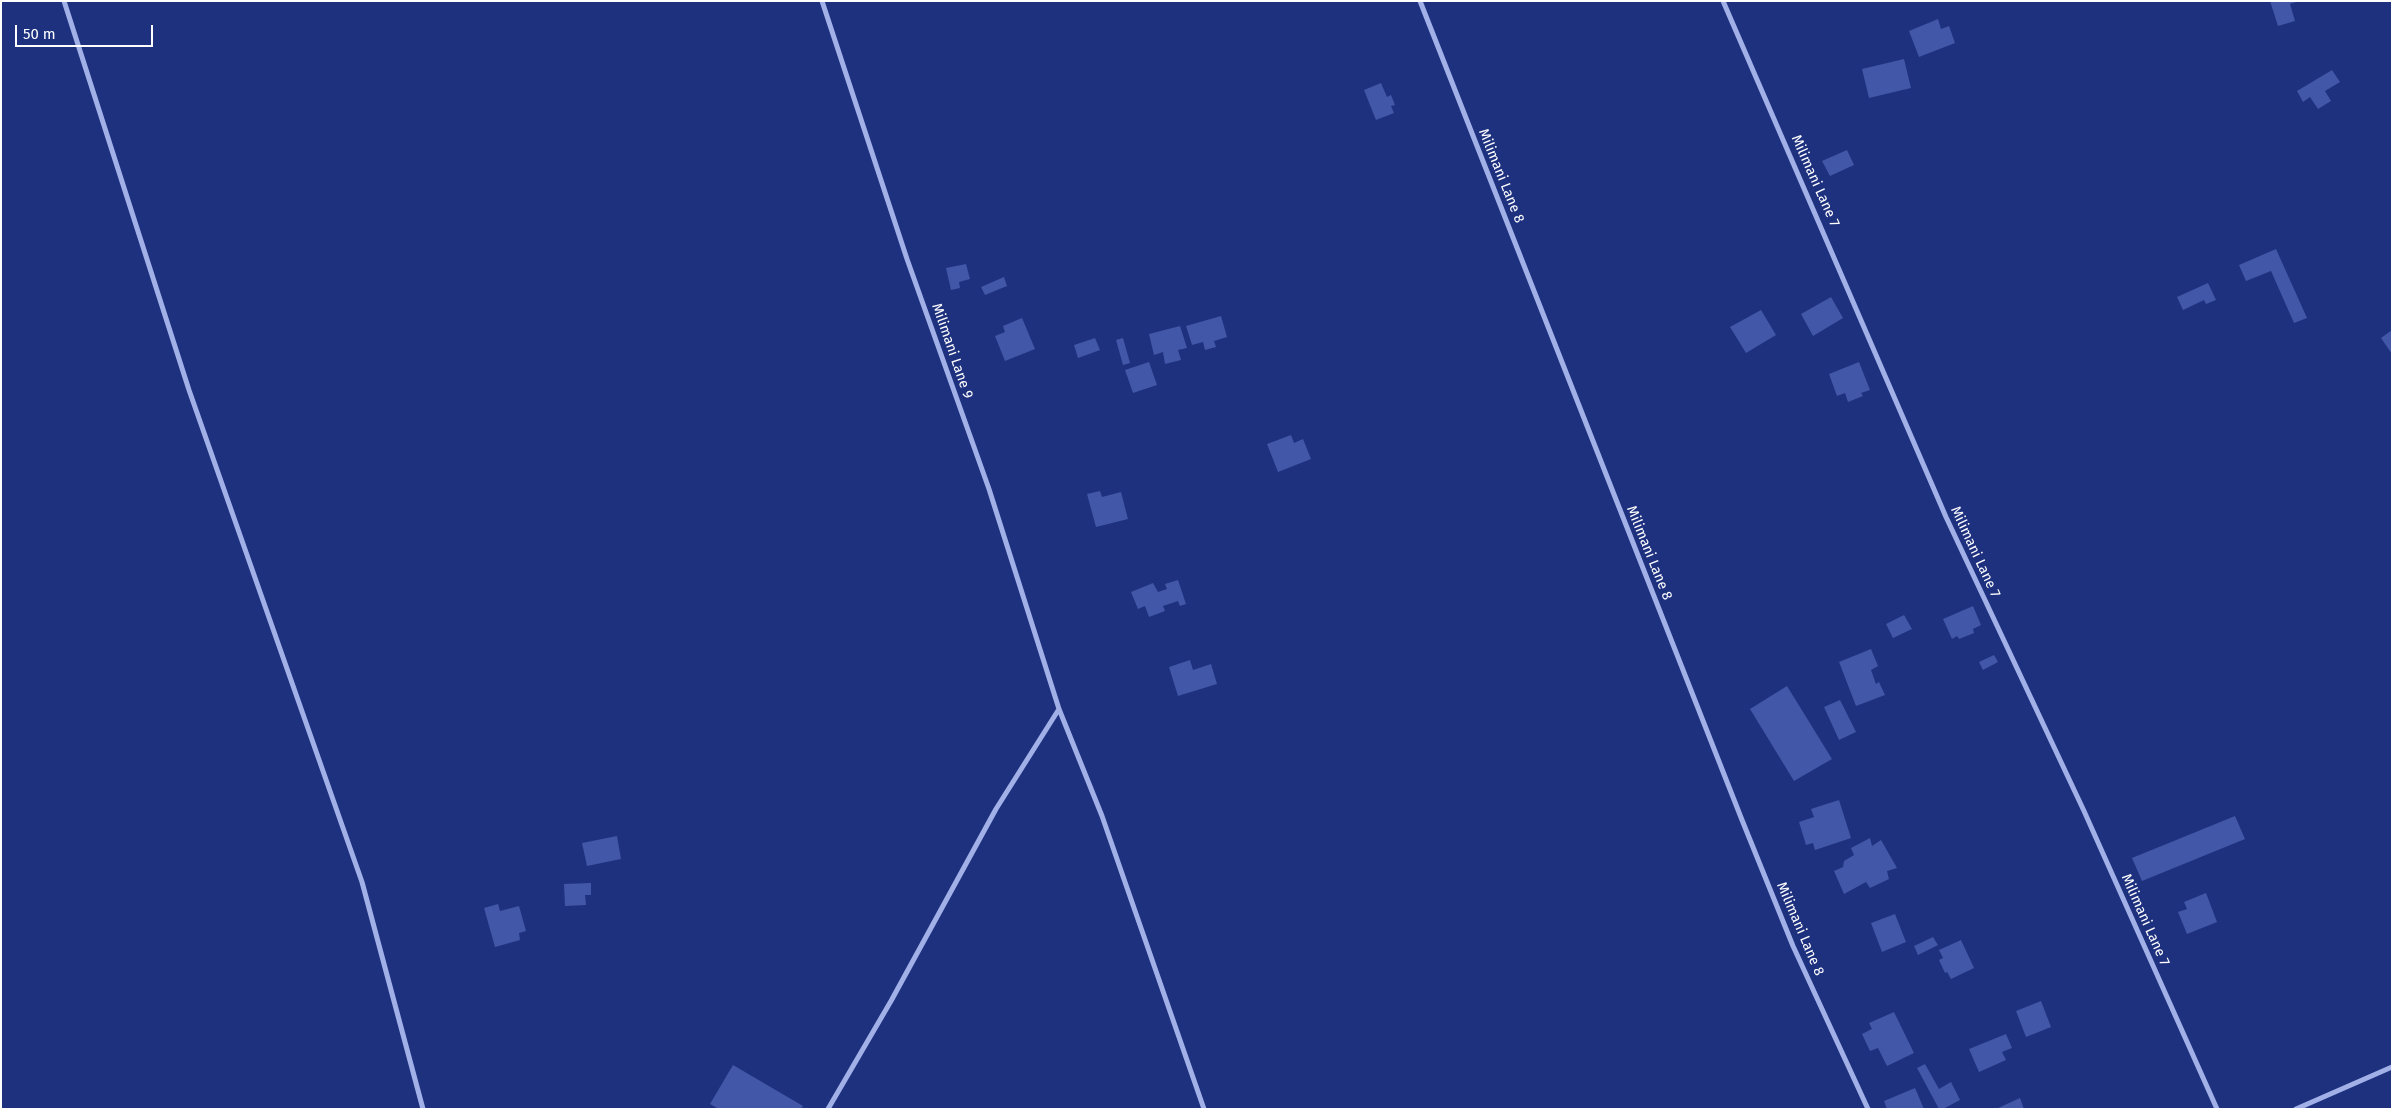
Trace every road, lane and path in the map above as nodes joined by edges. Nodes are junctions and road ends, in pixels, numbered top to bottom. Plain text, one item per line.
1 (64, 1) edge
2 (822, 1) edge
3 (1420, 1) edge
4 (1723, 1) edge
5 (1059, 709) junction
6 (2392, 1067) edge
7 (423, 1109) edge
8 (828, 1109) edge
9 (1204, 1109) edge
10 (1868, 1109) edge
11 (2217, 1109) edge
12 (2296, 1109) edge

1 - 7 street
2 - 5 street, Milimani Lane 9
3 - 10 street, Milimani Lane 8
4 - 11 street, Milimani Lane 7
5 - 8 street
5 - 9 street, Milimani Lane 9
6 - 12 street

